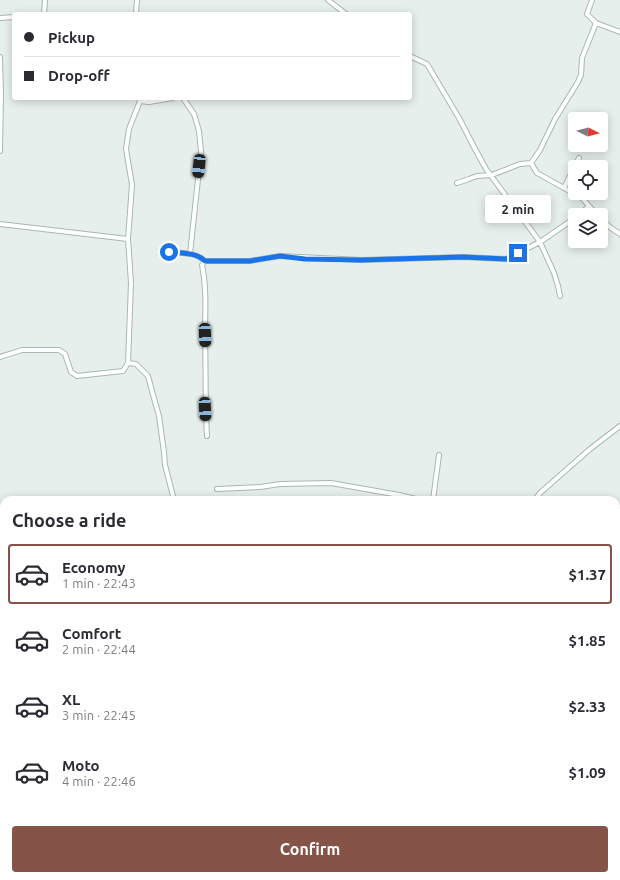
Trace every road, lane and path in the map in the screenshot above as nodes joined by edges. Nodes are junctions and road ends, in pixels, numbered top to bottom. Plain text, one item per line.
1 (45, 0) edge
2 (136, 0) edge
3 (328, 0) edge
4 (592, 0) edge
5 (44, 12) edge
6 (136, 12) edge
7 (343, 12) edge
8 (12, 17) edge
9 (0, 18) edge
10 (596, 23) junction
11 (620, 32) edge
12 (412, 57) edge
13 (0, 58) edge
14 (140, 100) edge
15 (143, 100) edge
16 (160, 100) edge
17 (184, 100) edge
18 (0, 151) edge
19 (579, 158) dead end
20 (531, 163) junction
21 (492, 175) junction
22 (456, 182) dead end
23 (564, 188) junction
24 (588, 206) edge
25 (568, 223) edge
26 (0, 224) edge
27 (608, 226) edge
28 (620, 234) edge
29 (128, 239) junction
30 (540, 242) junction
31 (169, 252) dead end
32 (190, 254) junction
33 (205, 261) junction
34 (560, 296) dead end
35 (0, 357) edge
36 (128, 363) junction
37 (620, 426) edge
38 (206, 436) dead end
39 (439, 455) dead end
40 (217, 489) dead end
41 (173, 496) edge
42 (403, 496) edge
43 (434, 496) edge
44 (538, 496) edge

1 - 5 street
2 - 6 street
3 - 7 street
4 - 10 street
8 - 9 street
10 - 11 street
10 - 20 street
12 - 21 street
13 - 18 street
14 - 29 street
15 - 16 street
17 - 32 street
19 - 23 street
20 - 21 street
20 - 23 street
21 - 22 street
21 - 30 street
23 - 24 street
25 - 30 street
26 - 29 street
27 - 28 street
29 - 36 street
30 - 33 street
30 - 34 street
31 - 32 street
32 - 33 street
33 - 38 street
35 - 36 street
36 - 41 street
37 - 44 street
39 - 43 street
40 - 42 street

